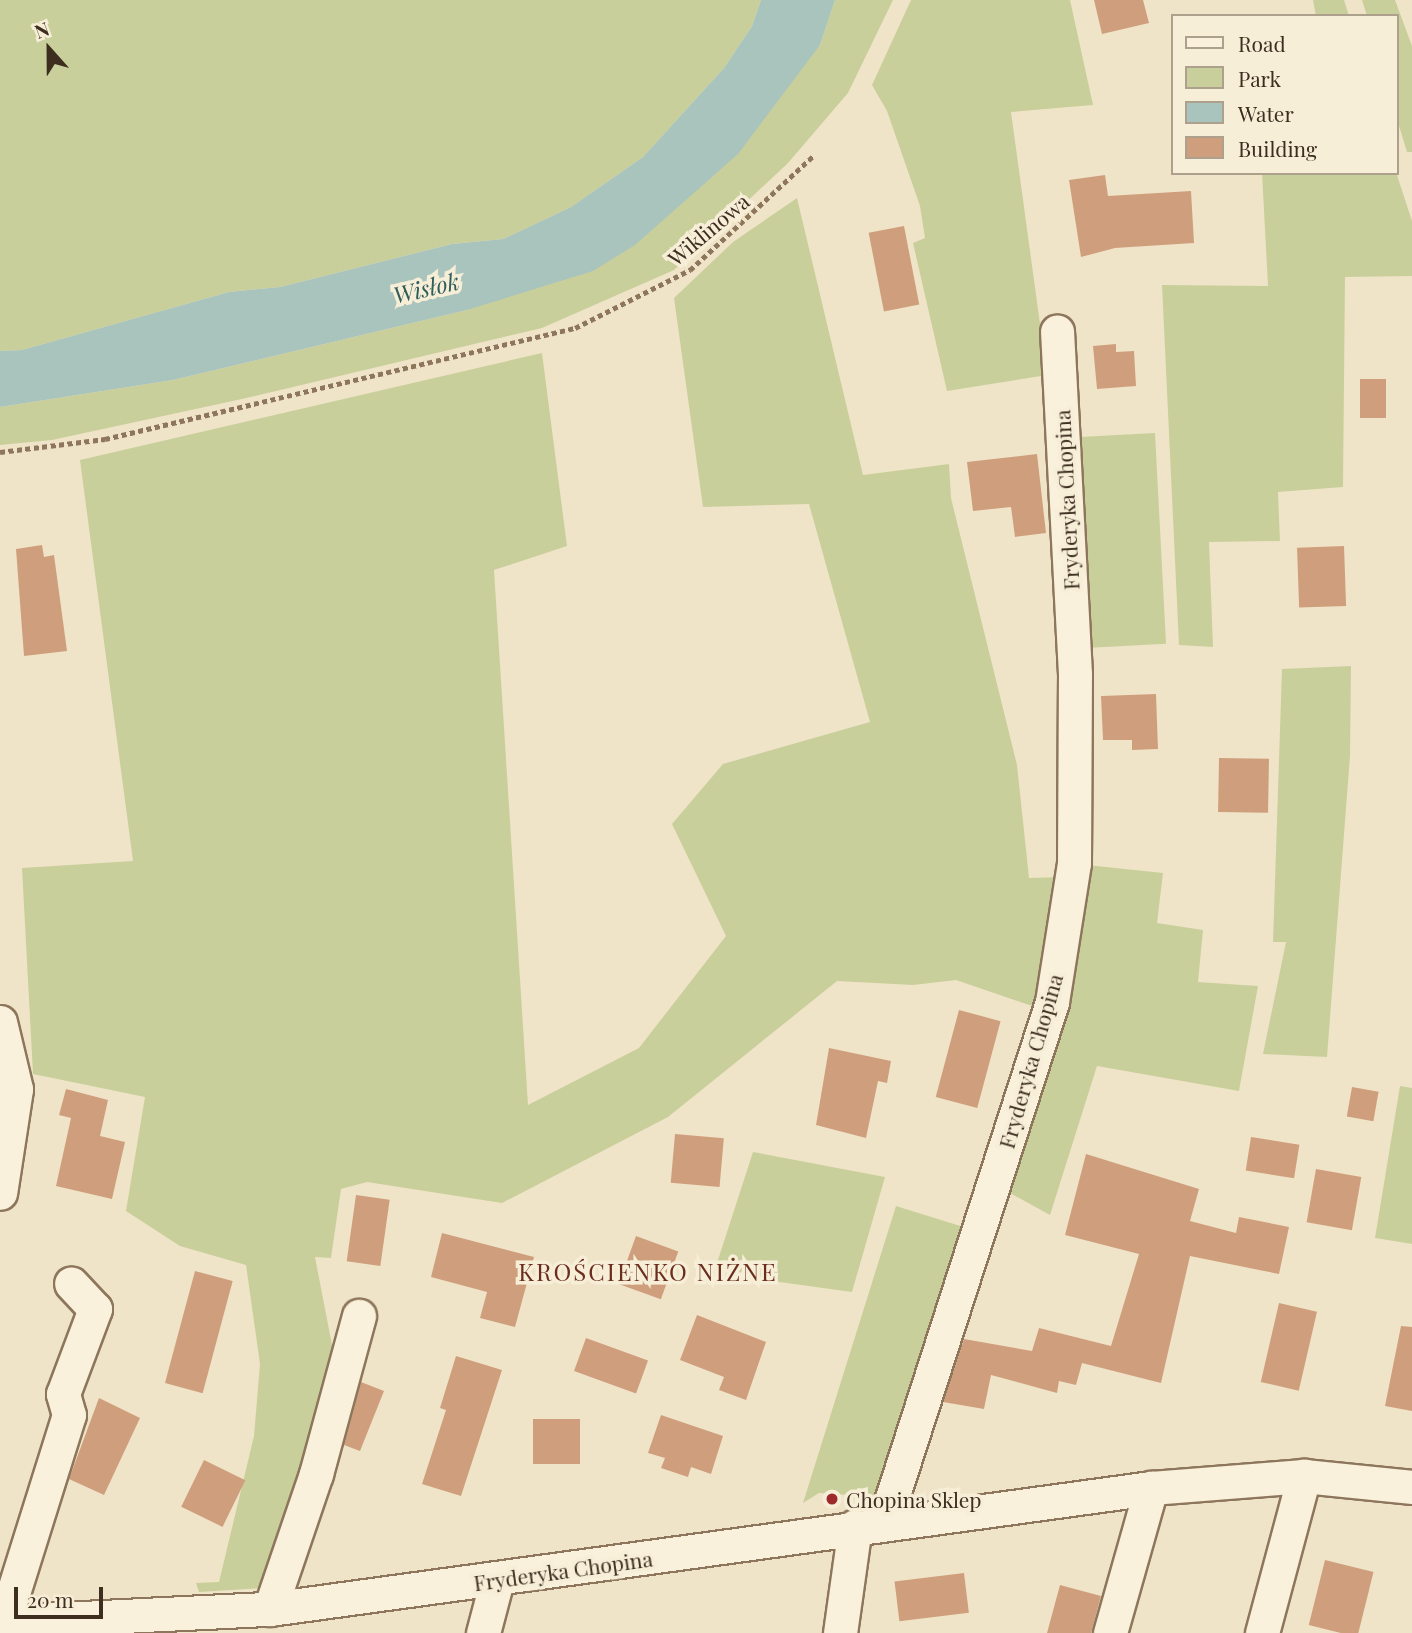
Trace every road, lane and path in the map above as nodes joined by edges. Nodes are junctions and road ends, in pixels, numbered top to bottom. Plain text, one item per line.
1 (813, 156) dead end
2 (1057, 331) dead end
3 (0, 452) edge
4 (0, 1022) edge
5 (0, 1193) edge
6 (71, 1283) dead end
7 (359, 1316) dead end
8 (1304, 1476) junction
9 (1412, 1487) edge
10 (1151, 1488) junction
11 (870, 1525) junction
12 (497, 1580) junction
13 (270, 1609) junction
14 (2, 1622) edge
15 (483, 1633) edge
16 (840, 1633) edge
17 (1110, 1633) edge
18 (1262, 1633) edge

1 - 3 path, Wiklinowa
2 - 11 street, Fryderyka Chopina
4 - 5 street
6 - 14 street, Fryderyka Chopina
7 - 13 street
8 - 9 street, Fryderyka Chopina
8 - 10 street, Fryderyka Chopina
8 - 18 street
10 - 11 street, Fryderyka Chopina
10 - 17 street
11 - 12 street, Fryderyka Chopina
11 - 16 street, Fryderyka Chopina
12 - 13 street, Fryderyka Chopina
12 - 15 street
13 - 14 street, Fryderyka Chopina

